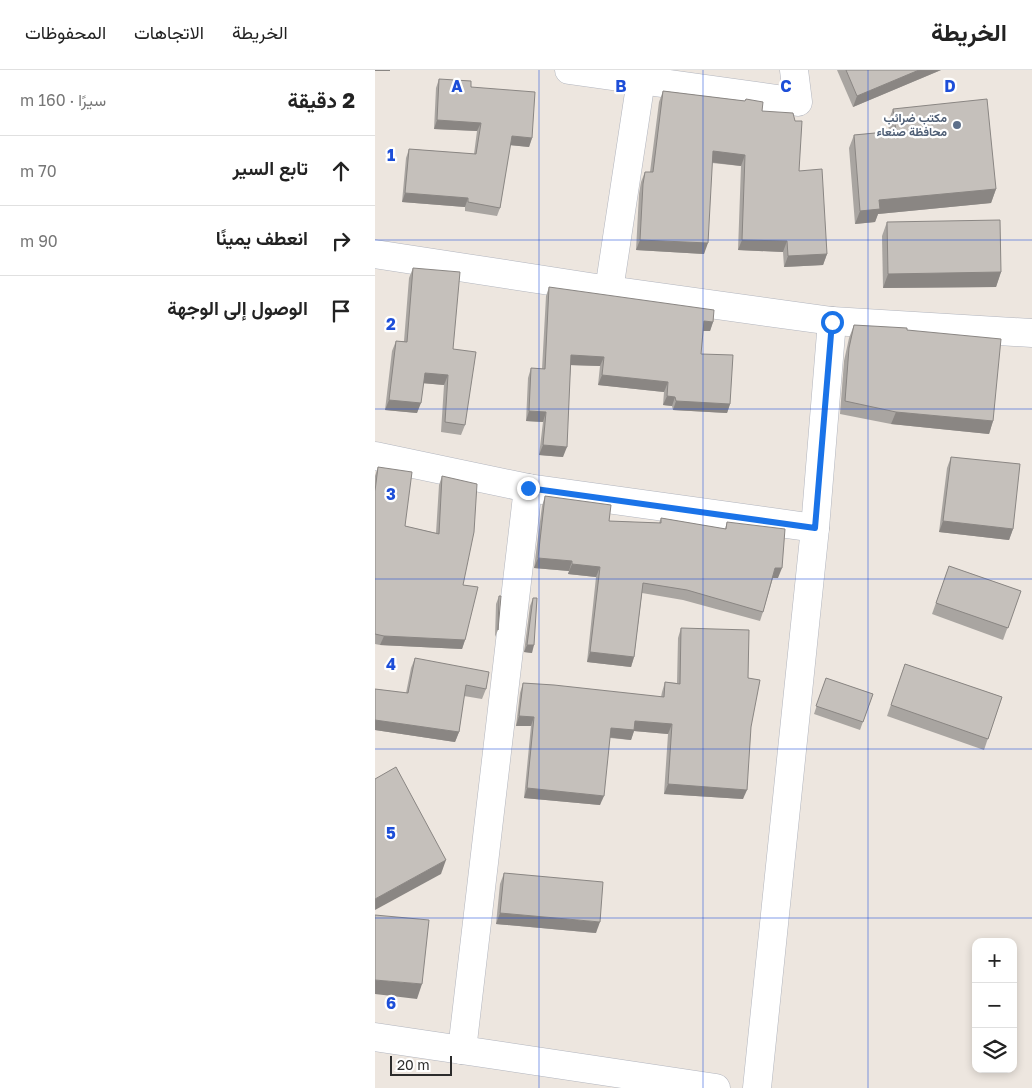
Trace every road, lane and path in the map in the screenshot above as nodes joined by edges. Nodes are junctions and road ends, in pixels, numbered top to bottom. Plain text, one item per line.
1 (569, 70) edge
2 (794, 70) edge
3 (641, 80) junction
4 (375, 254) edge
5 (609, 290) junction
6 (832, 322) junction
7 (1032, 333) edge
8 (375, 456) edge
9 (528, 488) junction
10 (815, 528) junction
11 (375, 1037) edge
12 (462, 1050) junction
13 (716, 1088) edge
14 (757, 1088) edge

1 - 3 street
2 - 3 street
3 - 5 street
4 - 5 street
5 - 6 street
6 - 7 street
6 - 10 street
8 - 9 street
9 - 10 street
9 - 12 street
10 - 14 street
11 - 12 street
12 - 13 street

